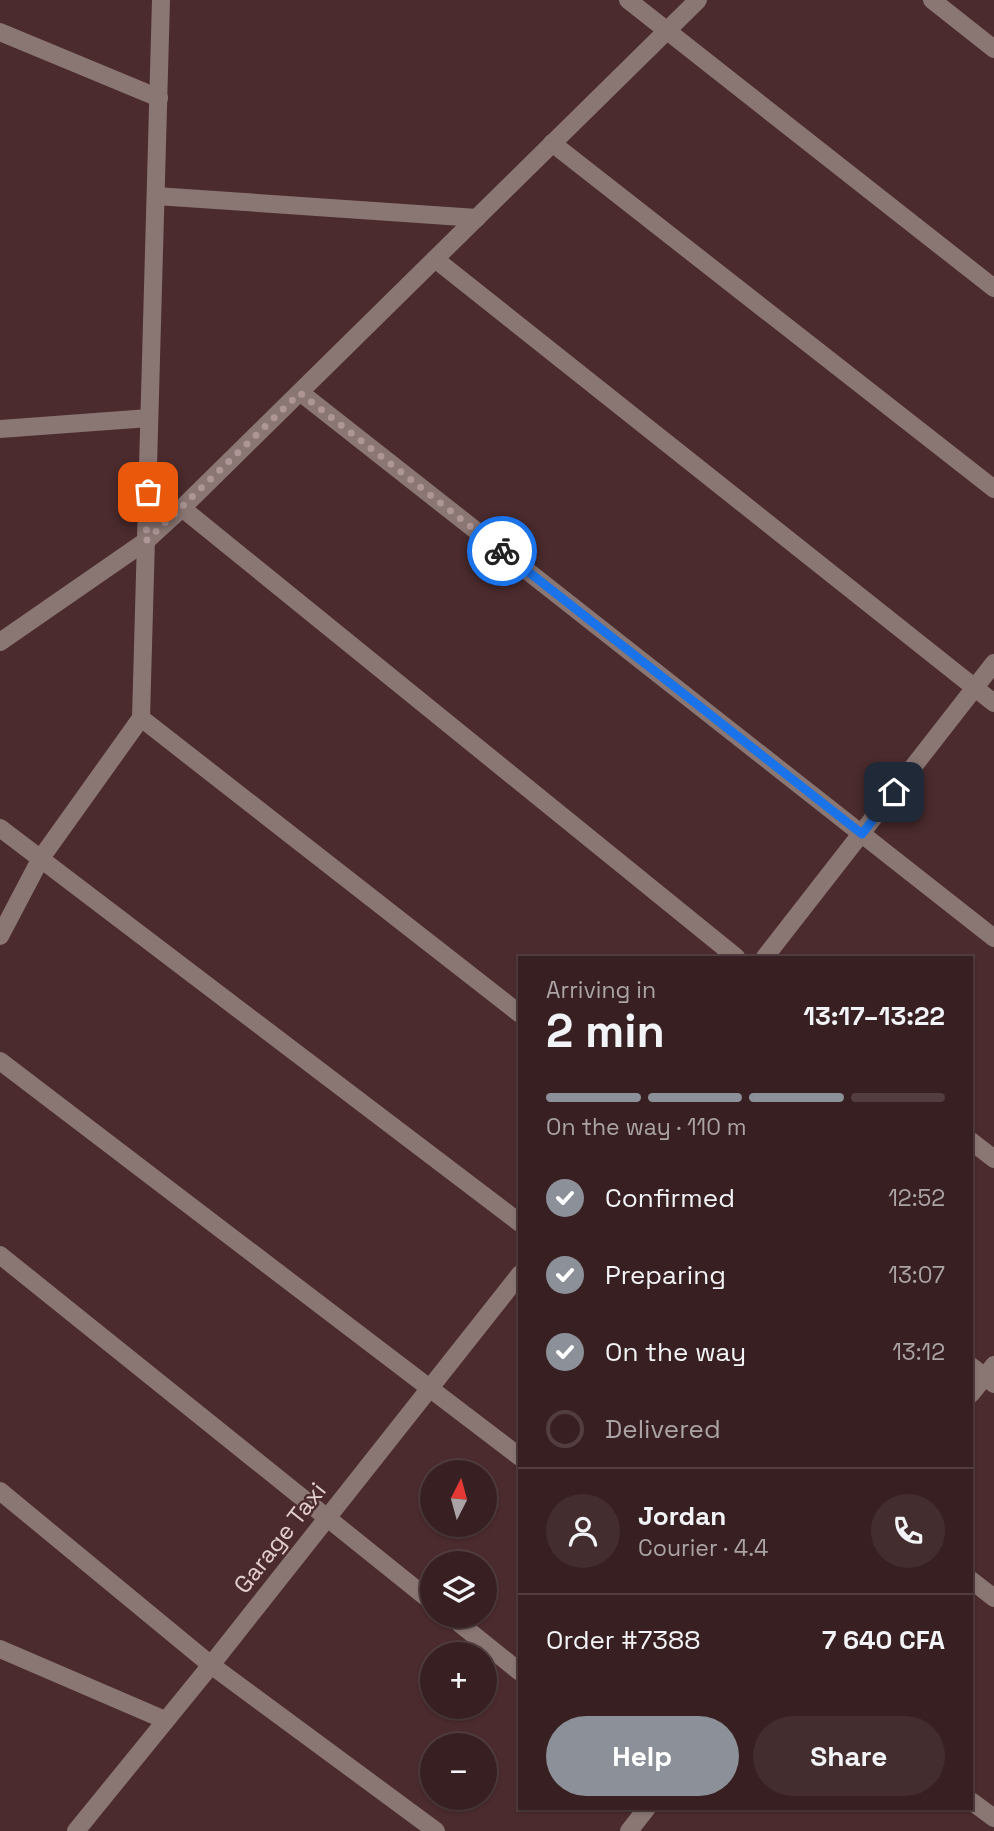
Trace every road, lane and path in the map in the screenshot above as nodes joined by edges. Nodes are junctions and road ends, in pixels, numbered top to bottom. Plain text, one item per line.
1 (162, 0) edge
2 (628, 0) edge
3 (698, 0) edge
4 (932, 0) edge
5 (667, 31) junction
6 (0, 32) edge
7 (994, 49) edge
8 (159, 98) junction
9 (552, 144) junction
10 (156, 196) junction
11 (477, 218) junction
12 (435, 259) junction
13 (994, 288) edge
14 (300, 393) junction
15 (149, 418) junction
16 (0, 429) edge
17 (994, 489) edge
18 (182, 508) junction
19 (146, 541) junction
20 (0, 642) edge
21 (994, 663) edge
22 (975, 688) junction
23 (994, 703) edge
24 (141, 718) junction
25 (0, 828) edge
26 (862, 834) junction
27 (41, 859) junction
28 (0, 936) edge
29 (994, 938) edge
30 (735, 956) edge
31 (766, 956) edge
32 (518, 1012) edge
33 (0, 1061) edge
34 (973, 1143) edge
35 (994, 1159) edge
36 (518, 1221) edge
37 (0, 1255) edge
38 (518, 1277) edge
39 (986, 1373) edge
40 (430, 1389) junction
41 (973, 1391) edge
42 (518, 1455) edge
43 (0, 1491) edge
44 (327, 1518) junction
45 (973, 1582) edge
46 (420, 1592) edge
47 (994, 1598) edge
48 (465, 1628) edge
49 (0, 1649) edge
50 (211, 1665) junction
51 (518, 1670) edge
52 (165, 1720) junction
53 (973, 1802) edge
54 (645, 1810) edge
55 (994, 1818) edge
56 (76, 1831) edge
57 (436, 1831) edge
58 (629, 1831) edge

1 - 8 street
2 - 5 street
3 - 5 street
4 - 7 street
5 - 9 street
5 - 13 street
6 - 8 street
8 - 10 street
9 - 11 street
9 - 17 street
10 - 11 street
10 - 15 street
11 - 12 street
12 - 14 street
12 - 22 street
14 - 18 street
14 - 26 street
15 - 16 street
15 - 19 street
18 - 19 street
18 - 30 street
19 - 20 street
19 - 24 street
21 - 22 street
22 - 23 street
22 - 26 street
24 - 27 street
24 - 32 street
25 - 27 street
26 - 29 street
26 - 31 street
27 - 28 street
27 - 36 street
33 - 40 street
34 - 35 street
37 - 44 street
38 - 40 street, Garage Taxi
39 - 41 street
40 - 42 street
40 - 44 street, Garage Taxi
43 - 50 street
44 - 46 street
44 - 50 street, Garage Taxi
45 - 47 street
48 - 51 street
49 - 52 street
50 - 52 street, Garage Taxi
50 - 57 street
52 - 56 street, Garage Taxi
53 - 55 street
54 - 58 street

